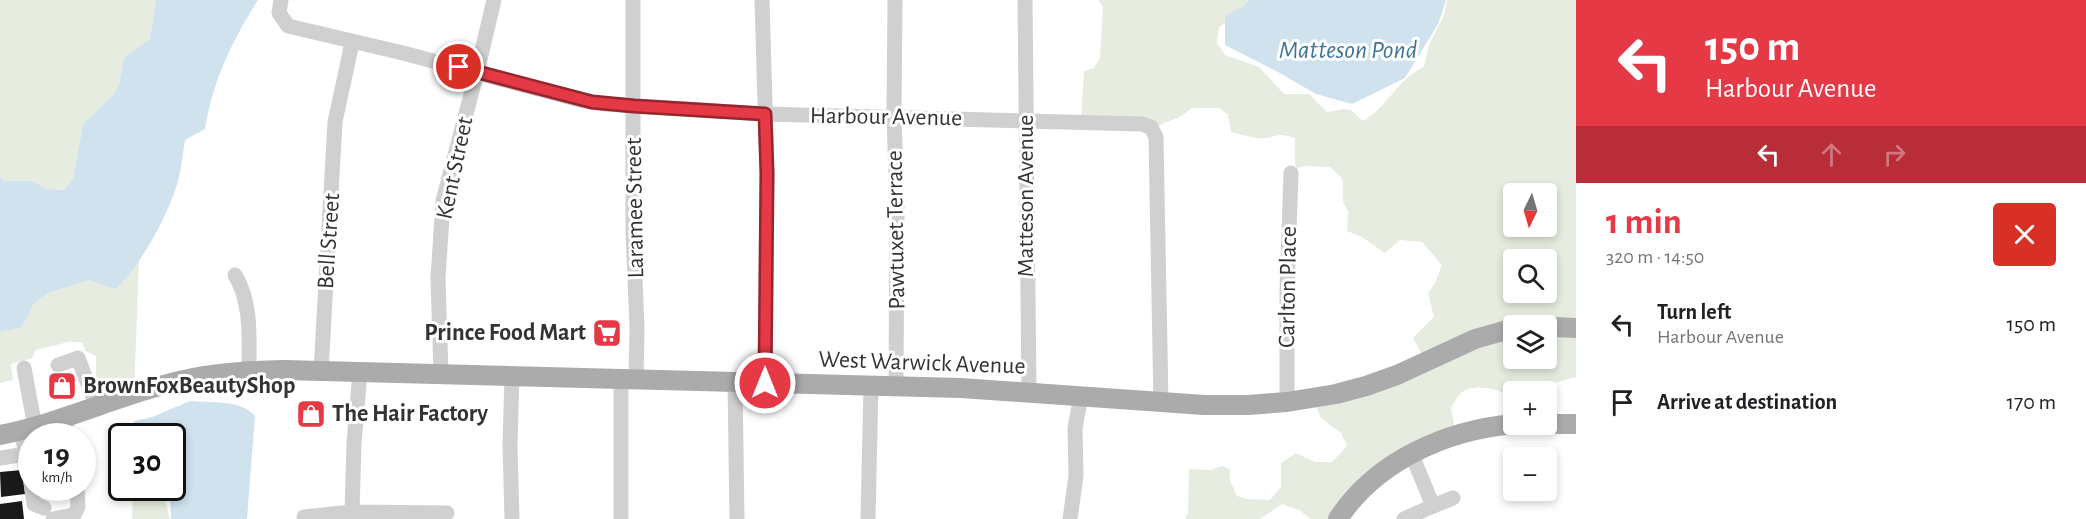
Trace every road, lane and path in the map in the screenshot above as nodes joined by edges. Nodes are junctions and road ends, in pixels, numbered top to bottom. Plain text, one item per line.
1 (281, 0) edge
2 (494, 0) edge
3 (633, 0) edge
4 (762, 0) edge
5 (895, 0) edge
6 (1025, 0) edge
7 (352, 43) junction
8 (477, 72) junction
9 (634, 106) junction
10 (765, 114) junction
11 (894, 116) junction
12 (1025, 121) junction
13 (1291, 173) dead end
14 (235, 275) dead end
15 (1557, 327) edge
16 (1576, 328) edge
17 (1503, 331) edge
18 (58, 365) dead end
19 (24, 368) dead end
20 (249, 371) junction
21 (321, 371) junction
22 (360, 372) junction
23 (441, 374) junction
24 (512, 376) junction
25 (629, 379) junction
26 (735, 381) junction
27 (765, 383) junction
28 (871, 386) junction
29 (896, 387) junction
30 (1029, 392) junction
31 (1081, 396) junction
32 (1287, 402) junction
33 (1161, 403) junction
34 (97, 407) junction
35 (28, 423) edge
36 (72, 423) edge
37 (1557, 424) edge
38 (1576, 424) edge
39 (1503, 426) edge
40 (18, 431) edge
41 (0, 435) edge
42 (18, 455) edge
43 (1412, 455) junction
44 (0, 458) edge
45 (1453, 498) dead end
46 (34, 501) edge
47 (78, 501) edge
48 (1433, 506) junction
49 (352, 512) junction
50 (447, 513) dead end
51 (48, 515) edge
52 (304, 517) dead end
53 (512, 519) edge
54 (621, 519) edge
55 (737, 519) edge
56 (868, 519) edge
57 (1070, 519) edge
58 (1338, 519) edge
59 (1404, 519) edge

1 - 7 street, Harbour Avenue
2 - 8 street, Kent Street
3 - 9 street, Laramee Street
4 - 10 street
5 - 11 street, Pawtuxet Terrace
6 - 12 street, Matteson Avenue
7 - 8 street, Harbour Avenue
7 - 21 street, Bell Street
8 - 9 street, Harbour Avenue
8 - 23 street, Kent Street
9 - 10 street, Harbour Avenue
9 - 25 street, Laramee Street
10 - 11 street, Harbour Avenue
10 - 27 street
11 - 12 street, Harbour Avenue
11 - 29 street, Pawtuxet Terrace
12 - 30 street, Matteson Avenue
12 - 33 street, Harbour Avenue
13 - 32 street, Carlton Place
14 - 20 street
15 - 16 main road
17 - 32 main road, West Warwick Avenue
18 - 34 street
19 - 35 street
20 - 21 main road, West Warwick Avenue
20 - 34 main road, West Warwick Avenue
21 - 22 main road, West Warwick Avenue
22 - 23 main road, West Warwick Avenue
22 - 49 street
23 - 24 main road, West Warwick Avenue
24 - 25 main road, West Warwick Avenue
24 - 53 street
25 - 26 main road, West Warwick Avenue
25 - 54 street, Laramee Street
26 - 27 main road, West Warwick Avenue
26 - 55 street
27 - 28 main road, West Warwick Avenue
28 - 29 main road, West Warwick Avenue
28 - 56 street
29 - 30 main road, West Warwick Avenue
30 - 31 main road, West Warwick Avenue
31 - 33 main road, West Warwick Avenue
31 - 57 street
32 - 33 main road, West Warwick Avenue
34 - 36 main road, West Warwick Avenue
37 - 38 main road
39 - 43 main road
40 - 41 main road, West Warwick Avenue
42 - 44 street
43 - 48 street
43 - 58 main road
45 - 48 street
46 - 51 street
47 - 51 street
48 - 59 street
49 - 50 street
49 - 52 street

